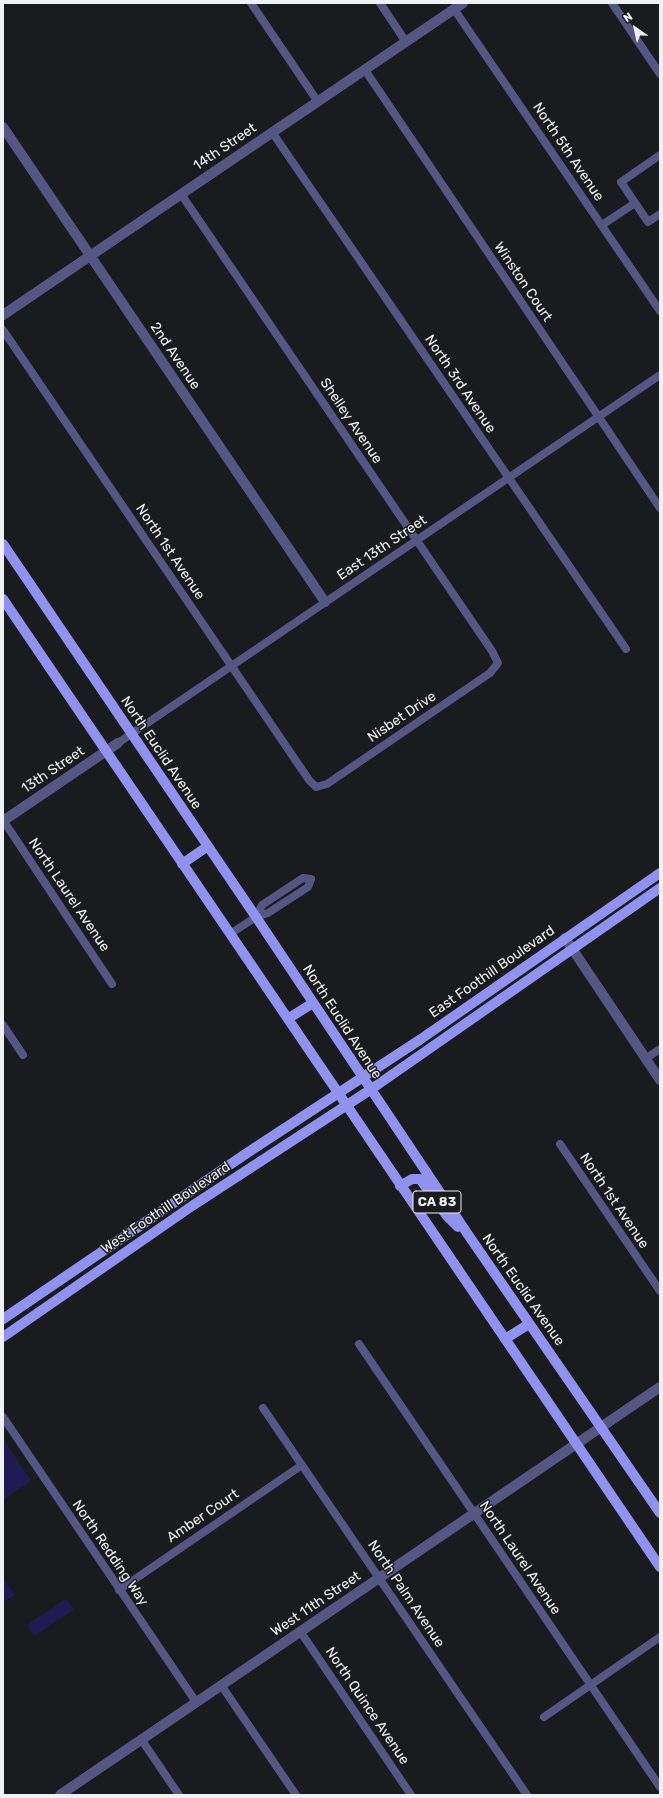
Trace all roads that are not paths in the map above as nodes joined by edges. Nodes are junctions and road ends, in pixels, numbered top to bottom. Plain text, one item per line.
1 (251, 3) edge
2 (380, 3) edge
3 (612, 3) edge
4 (458, 6) edge
5 (406, 42) junction
6 (364, 70) junction
7 (660, 74) edge
8 (318, 102) junction
9 (3, 127) edge
10 (272, 132) junction
11 (660, 155) edge
12 (181, 194) junction
13 (635, 203) junction
14 (660, 214) edge
15 (602, 225) junction
16 (90, 256) junction
17 (660, 311) edge
18 (3, 315) edge
19 (3, 330) edge
20 (660, 375) edge
21 (598, 416) junction
22 (508, 478) junction
23 (660, 508) edge
24 (417, 540) junction
25 (3, 544) edge
26 (3, 599) edge
27 (325, 602) junction
28 (626, 650) dead end
29 (498, 663) joint
30 (231, 666) junction
31 (132, 734) junction
32 (118, 743) joint
33 (106, 751) junction
34 (316, 787) joint
35 (3, 820) edge
36 (208, 846) junction
37 (182, 864) junction
38 (660, 873) edge
39 (660, 888) edge
40 (256, 917) junction
41 (230, 934) junction
42 (565, 938) junction
43 (572, 949) junction
44 (112, 984) dead end
45 (312, 1003) junction
46 (289, 1018) junction
47 (3, 1025) edge
48 (660, 1049) edge
49 (23, 1055) dead end
50 (645, 1059) junction
51 (362, 1078) junction
52 (660, 1080) edge
53 (370, 1090) junction
54 (338, 1092) junction
55 (346, 1104) junction
56 (560, 1144) dead end
57 (400, 1186) junction
58 (187, 1193) junction
59 (471, 1239) junction
60 (136, 1245) junction
61 (660, 1291) edge
62 (3, 1319) edge
63 (529, 1324) junction
64 (3, 1337) edge
65 (506, 1339) junction
66 (359, 1344) dead end
67 (660, 1387) edge
68 (263, 1408) dead end
69 (3, 1417) edge
70 (602, 1427) junction
71 (576, 1444) junction
72 (302, 1465) junction
73 (660, 1513) edge
74 (474, 1514) junction
75 (660, 1567) edge
76 (380, 1578) junction
77 (119, 1590) junction
78 (300, 1631) junction
79 (660, 1637) edge
80 (221, 1685) junction
81 (591, 1685) junction
82 (196, 1702) junction
83 (544, 1717) dead end
84 (141, 1739) junction
85 (660, 1787) edge
86 (62, 1794) edge
87 (179, 1795) edge
88 (296, 1795) edge
89 (411, 1795) edge
90 (527, 1795) edge

1 - 8 street
2 - 5 street
3 - 7 street
4 - 5 street, 14th Street
4 - 15 street, North 5th Avenue
5 - 6 street, 14th Street
6 - 8 street, 14th Street
6 - 21 street, Winston Court
8 - 10 street, 14th Street
9 - 16 street, 2nd Avenue
10 - 12 street, 14th Street
10 - 22 street, North 3rd Avenue
11 - 13 street
12 - 16 street, 14th Street
12 - 24 street, Shelley Avenue
13 - 14 street
13 - 15 street
15 - 17 street, North 5th Avenue
16 - 18 street, 14th Street
16 - 27 street, 2nd Avenue
19 - 30 street, North 1st Avenue
20 - 21 street, East 13th Street
21 - 22 street, East 13th Street
21 - 23 street, Winston Court
22 - 24 street, East 13th Street
22 - 28 street, North 3rd Avenue
24 - 27 street, East 13th Street
24 - 29 street, Shelley Avenue
25 - 31 main road, North Euclid Avenue
26 - 33 main road
27 - 30 street, East 13th Street
29 - 34 street, Nisbet Drive
30 - 31 street, East 13th Street
30 - 34 street, North 1st Avenue
31 - 32 street, East 13th Street
31 - 36 main road, North Euclid Avenue
32 - 33 street, 13th Street
33 - 35 street, 13th Street
33 - 37 main road
35 - 44 street, North Laurel Avenue
36 - 37 main road
36 - 40 main road, North Euclid Avenue
37 - 41 main road
38 - 42 main road, East Foothill Boulevard
39 - 43 main road, East Foothill Boulevard
40 - 40 street
40 - 41 street
40 - 45 main road, North Euclid Avenue
41 - 46 main road
42 - 43 street
42 - 51 main road, East Foothill Boulevard
43 - 50 street
43 - 53 main road, East Foothill Boulevard
45 - 46 main road
45 - 51 main road, North Euclid Avenue
46 - 54 main road
47 - 49 street
48 - 50 street
50 - 52 street
51 - 53 main road, North Euclid Avenue
51 - 54 main road, East Foothill Boulevard
53 - 55 main road, East Foothill Boulevard
53 - 59 main road, North Euclid Avenue
54 - 55 main road
54 - 58 main road, West Foothill Boulevard
55 - 57 main road
55 - 60 main road, West Foothill Boulevard
56 - 61 street, North 1st Avenue
57 - 59 main road, CA 83
57 - 65 main road
58 - 60 main road
58 - 62 main road, West Foothill Boulevard
59 - 63 main road, North Euclid Avenue
60 - 64 main road, West Foothill Boulevard
63 - 65 main road
63 - 70 main road, North Euclid Avenue
65 - 71 main road
66 - 74 street, North Laurel Avenue
67 - 70 street, West 11th Street
68 - 72 street, North Palm Avenue
69 - 77 street, North Redding Way
70 - 71 street, West 11th Street
70 - 73 main road, North Euclid Avenue
71 - 74 street, West 11th Street
71 - 75 main road
72 - 76 street, North Palm Avenue
72 - 77 street, Amber Court
74 - 76 street, West 11th Street
74 - 81 street, North Laurel Avenue
76 - 78 street, West 11th Street
76 - 90 street, North Palm Avenue
77 - 82 street, North Redding Way
78 - 80 street, West 11th Street
78 - 89 street, North Quince Avenue
79 - 81 street
80 - 82 street, West 11th Street
80 - 88 street
81 - 83 street
81 - 85 street, North Laurel Avenue
82 - 84 street, West 11th Street
84 - 86 street, West 11th Street
84 - 87 street

